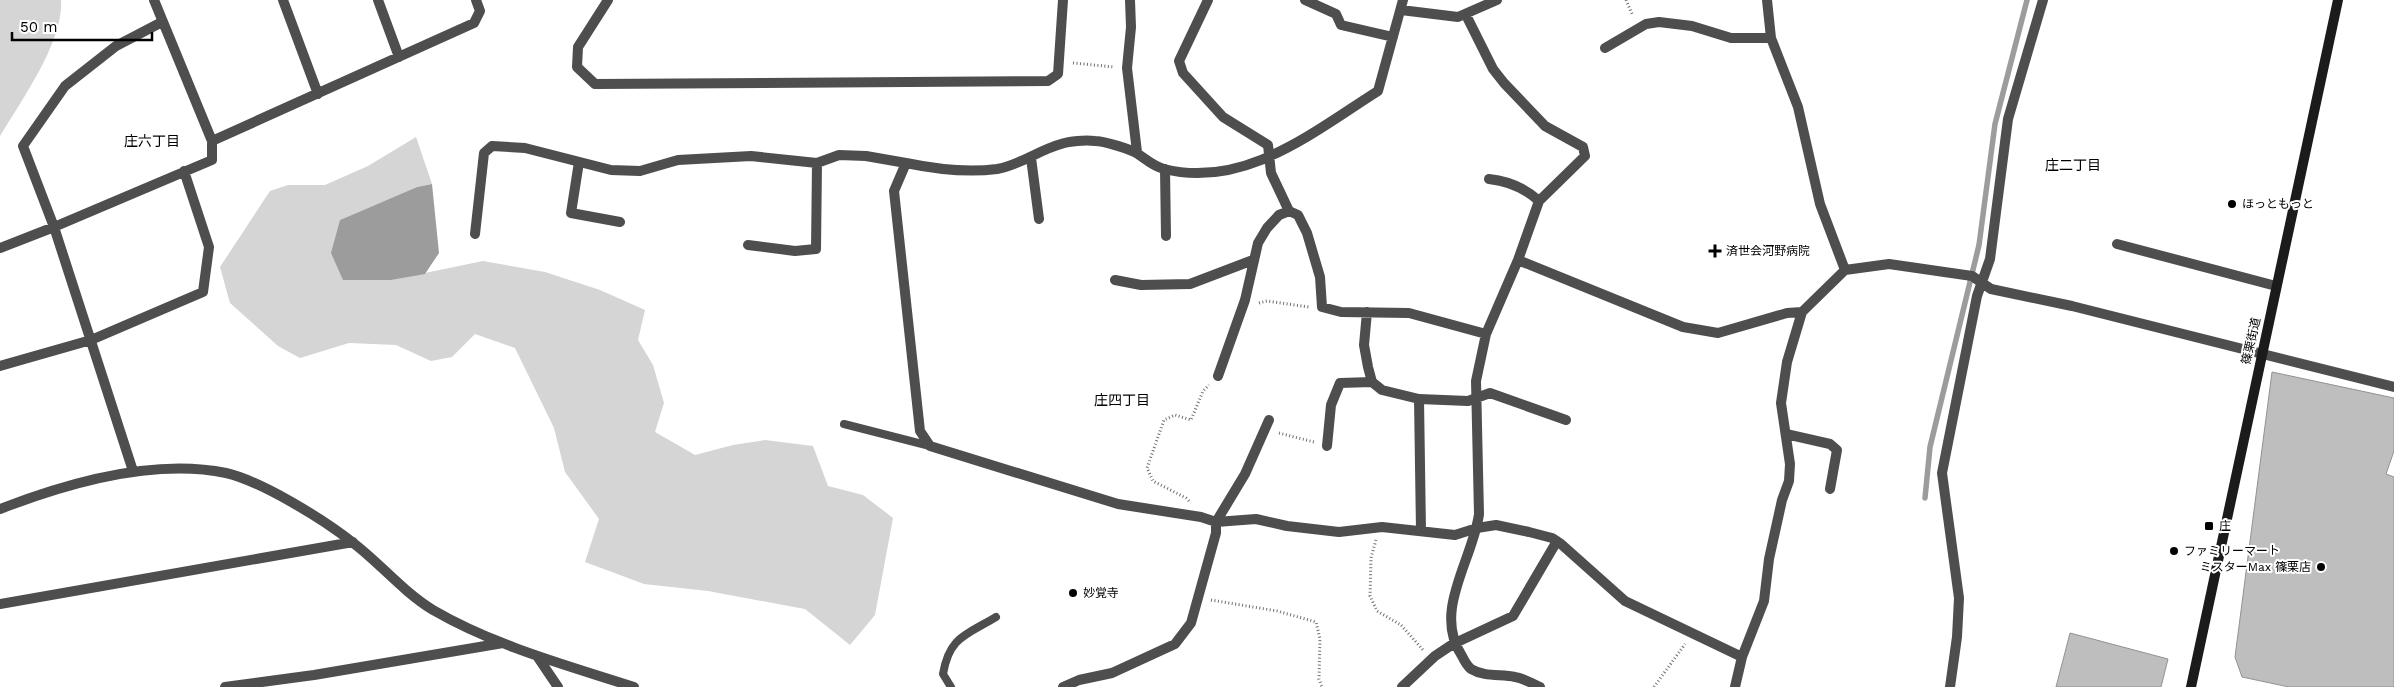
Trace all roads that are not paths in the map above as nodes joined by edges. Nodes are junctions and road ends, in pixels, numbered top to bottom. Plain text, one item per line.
1 (154, 0) edge
2 (283, 0) edge
3 (378, 0) edge
4 (476, 0) edge
5 (608, 0) edge
6 (1063, 0) edge
7 (1130, 0) edge
8 (1208, 0) edge
9 (1305, 0) edge
10 (1497, 0) edge
11 (1767, 0) edge
12 (2043, 0) edge
13 (2338, 0) edge
14 (1402, 5) edge
15 (1466, 14) junction
16 (162, 22) junction
17 (1393, 37) junction
18 (1771, 38) junction
19 (1605, 48) dead end
20 (399, 57) junction
21 (318, 94) junction
22 (212, 141) junction
23 (1136, 152) junction
24 (1270, 157) junction
25 (1031, 158) junction
26 (579, 162) junction
27 (906, 163) junction
28 (817, 164) junction
29 (1165, 170) junction
30 (184, 171) junction
31 (1489, 179) dead end
32 (1539, 201) junction
33 (1289, 211) junction
34 (1039, 219) dead end
35 (620, 222) dead end
36 (54, 227) junction
37 (474, 234) dead end
38 (1166, 236) dead end
39 (2117, 244) dead end
40 (748, 245) dead end
41 (0, 248) edge
42 (1254, 260) junction
43 (1518, 260) junction
44 (1845, 270) junction
45 (1116, 280) dead end
46 (1981, 284) junction
47 (2276, 286) junction
48 (1367, 312) junction
49 (1802, 312) junction
50 (1486, 334) junction
51 (91, 340) junction
52 (2261, 354) junction
53 (0, 366) edge
54 (1218, 376) road end
55 (1372, 382) junction
56 (2394, 387) edge
57 (1476, 397) junction
58 (1419, 399) junction
59 (1566, 420) dead end
60 (844, 424) dead end
61 (1267, 424) road end
62 (1786, 434) junction
63 (930, 446) junction
64 (1327, 446) road end
65 (134, 471) junction
66 (1830, 489) dead end
67 (0, 509) edge
68 (1216, 522) junction
69 (1477, 528) junction
70 (1421, 531) junction
71 (1557, 541) junction
72 (352, 542) junction
73 (0, 604) edge
74 (996, 617) dead end
75 (503, 643) junction
76 (1453, 644) junction
77 (537, 656) junction
78 (1742, 657) junction
79 (224, 687) edge
80 (558, 687) edge
81 (634, 687) edge
82 (951, 687) edge
83 (1063, 687) edge
84 (1402, 687) edge
85 (1540, 687) edge
86 (1735, 687) edge
87 (1950, 687) edge
88 (2191, 687) edge

1 - 16 street
2 - 21 street
3 - 20 street
4 - 20 street
5 - 6 street
7 - 23 street
8 - 24 street
9 - 17 street
10 - 15 street
11 - 18 street
12 - 46 street
13 - 47 main road, 篠栗街道
14 - 15 street
14 - 17 street
15 - 32 street
16 - 22 street
16 - 36 street
17 - 24 street
18 - 19 street
18 - 44 street
20 - 21 street
21 - 22 street
22 - 30 street
23 - 25 street
23 - 29 street
24 - 29 street
24 - 33 street
25 - 27 street
25 - 34 street
26 - 28 street
26 - 35 street
26 - 37 street
27 - 28 street
27 - 63 street
28 - 40 street
29 - 38 street
30 - 36 street
30 - 51 street
31 - 32 street
32 - 43 street
33 - 42 street
33 - 48 street
36 - 41 street
36 - 51 street
39 - 47 street
42 - 45 street
42 - 54 street
43 - 49 street
43 - 50 street
44 - 46 street
44 - 49 street
46 - 52 street
46 - 87 street
47 - 52 main road, 篠栗街道
48 - 50 street
48 - 55 street
49 - 62 street
50 - 57 street
51 - 53 street
51 - 65 street
52 - 56 street
52 - 88 main road, 篠栗街道
55 - 58 street
55 - 64 street
57 - 58 street
57 - 59 street
57 - 69 street
58 - 70 street
60 - 63 lane
61 - 68 street
62 - 66 street
62 - 78 street
63 - 68 street
65 - 67 street
65 - 72 street
68 - 70 street
68 - 83 street
69 - 70 street
69 - 71 street
69 - 76 street
71 - 76 street
71 - 78 street
72 - 73 street
72 - 75 street
74 - 82 lane
75 - 77 street
75 - 79 street
76 - 84 street
76 - 85 street
77 - 80 street
77 - 81 street
78 - 86 street

